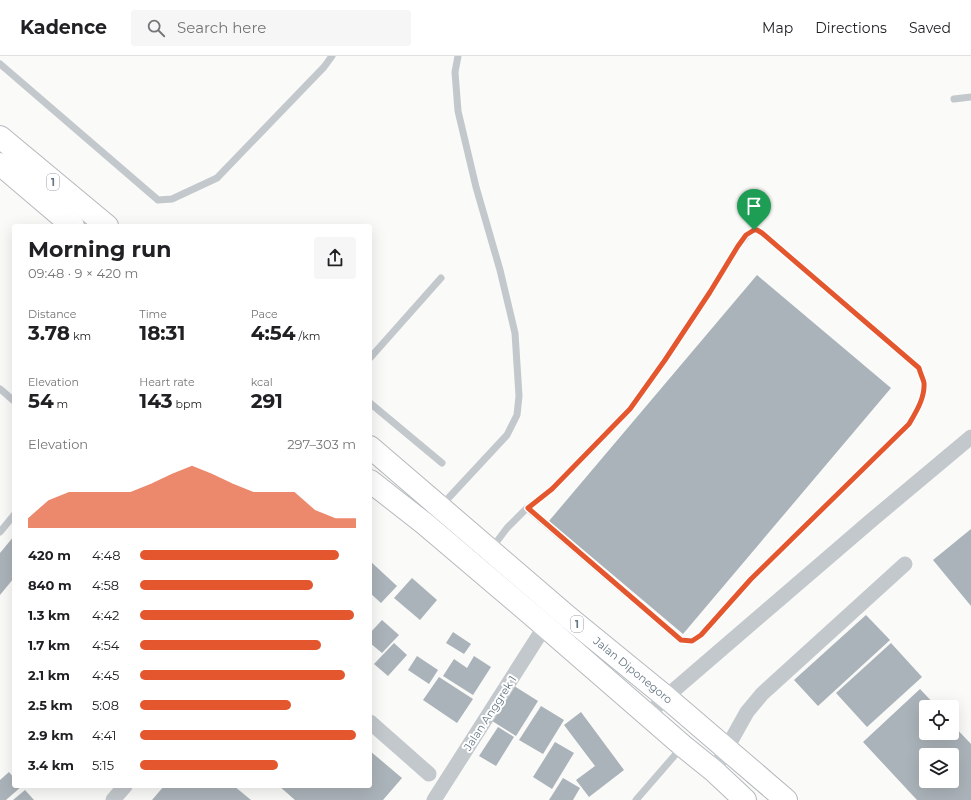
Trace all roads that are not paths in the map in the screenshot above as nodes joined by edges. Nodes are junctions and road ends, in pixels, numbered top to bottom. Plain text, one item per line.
1 (332, 56) edge
2 (458, 56) edge
3 (0, 64) edge
4 (971, 97) edge
5 (954, 99) dead end
6 (0, 137) edge
7 (0, 164) edge
8 (71, 224) edge
9 (105, 224) edge
10 (441, 278) dead end
11 (372, 354) edge
12 (0, 389) edge
13 (12, 399) edge
14 (372, 405) edge
15 (971, 437) edge
16 (372, 449) edge
17 (442, 464) dead end
18 (372, 483) edge
19 (441, 507) junction
20 (528, 508) junction
21 (12, 517) edge
22 (0, 532) edge
23 (490, 550) junction
24 (905, 564) dead end
25 (545, 626) junction
26 (666, 697) junction
27 (648, 715) junction
28 (372, 724) edge
29 (683, 746) junction
30 (726, 750) junction
31 (714, 771) junction
32 (429, 774) dead end
33 (123, 788) edge
34 (739, 798) edge
35 (113, 800) edge
36 (434, 800) edge
37 (636, 800) edge
38 (786, 800) edge

1 - 3 lane
2 - 19 lane
4 - 5 lane
6 - 9 highway, 1
7 - 8 highway, 1
10 - 11 lane
12 - 13 lane
14 - 17 lane
15 - 26 street
16 - 19 highway, Jalan Diponegoro / 1
18 - 25 highway, 1
19 - 23 highway, Jalan Diponegoro / 1
20 - 20 lane
20 - 23 lane
21 - 22 lane
23 - 26 highway, Jalan Diponegoro / 1
24 - 30 street
25 - 27 highway, 1
25 - 36 street, Jalan Anggrek 1
26 - 27 street
26 - 30 highway, Jalan Diponegoro / 1
27 - 29 highway, 1
28 - 32 street
29 - 31 highway, 1
29 - 37 lane
30 - 31 street
30 - 38 highway, Jalan Diponegoro / 1
31 - 34 highway, 1
33 - 35 street

